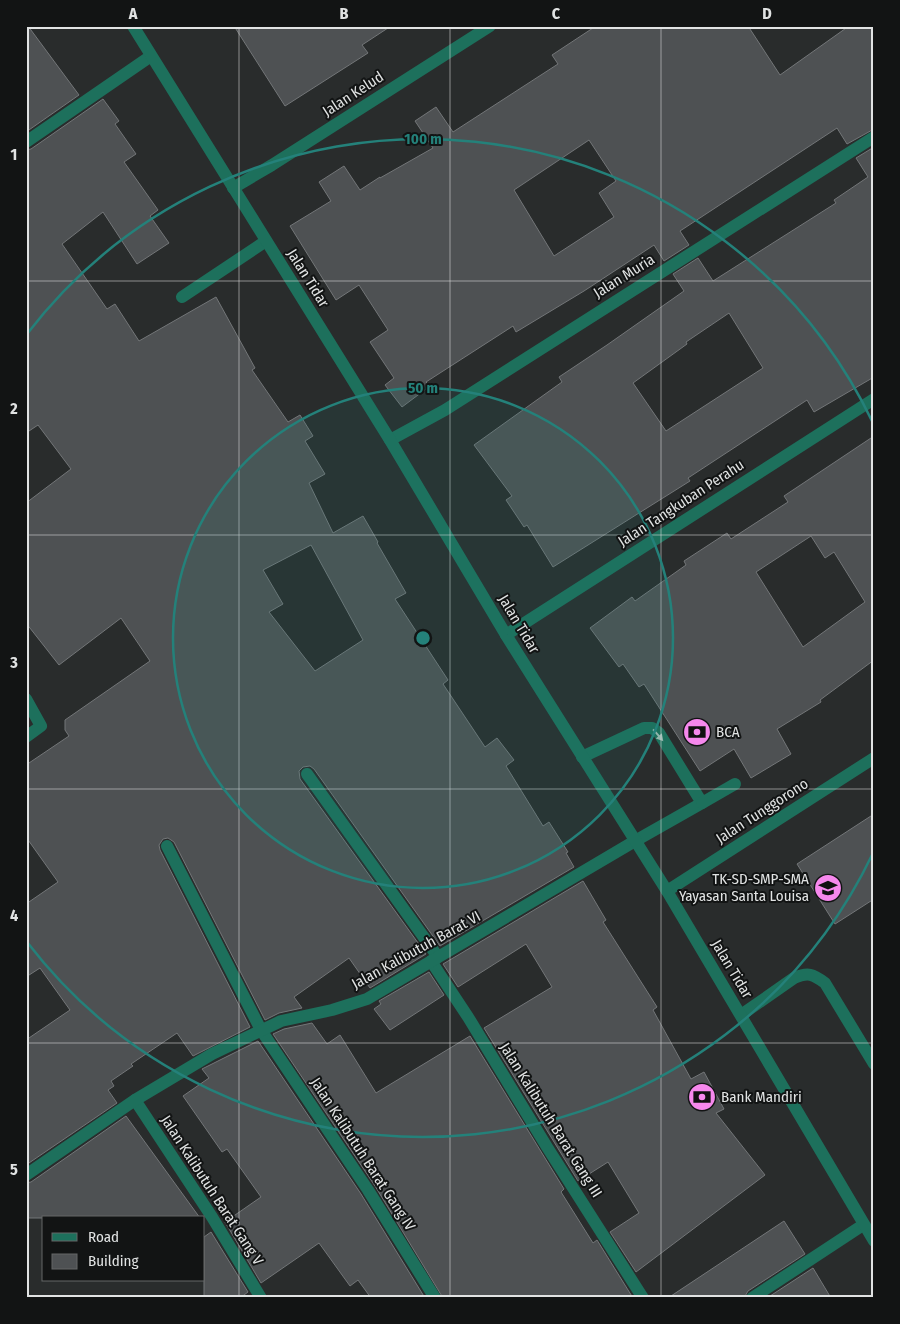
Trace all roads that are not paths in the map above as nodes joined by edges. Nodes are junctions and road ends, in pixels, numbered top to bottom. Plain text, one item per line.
1 (133, 26) edge
2 (490, 26) edge
3 (151, 56) junction
4 (874, 137) edge
5 (26, 142) edge
6 (233, 188) junction
7 (266, 241) junction
8 (182, 297) dead end
9 (874, 399) edge
10 (390, 440) junction
11 (506, 635) junction
12 (26, 698) edge
13 (26, 737) edge
14 (582, 757) junction
15 (874, 758) edge
16 (306, 774) dead end
17 (735, 784) dead end
18 (702, 803) junction
19 (635, 841) junction
20 (166, 846) dead end
21 (667, 891) junction
22 (435, 959) junction
23 (741, 1015) junction
24 (262, 1030) junction
25 (874, 1064) edge
26 (135, 1100) junction
27 (26, 1175) edge
28 (864, 1225) junction
29 (874, 1241) edge
30 (261, 1298) edge
31 (435, 1298) edge
32 (643, 1298) edge
33 (752, 1298) edge

1 - 3 street, Jalan Tidar
2 - 6 street, Jalan Kelud
3 - 5 street
3 - 6 street, Jalan Tidar
4 - 10 street, Jalan Muria
6 - 7 street, Jalan Tidar
7 - 8 street
7 - 10 street, Jalan Tidar
9 - 11 street, Jalan Tangkuban Perahu
10 - 11 street, Jalan Tidar
11 - 14 street, Jalan Tidar
12 - 13 street
14 -> 18 street
14 - 19 street, Jalan Tidar
15 - 21 street, Jalan Tunggorono
16 - 22 street, Jalan Kalibutuh Barat Gang III
17 - 18 street, Jalan Kalibutuh Barat VI
18 - 19 street, Jalan Kalibutuh Barat VI
19 - 21 street, Jalan Tidar
19 - 22 street, Jalan Kalibutuh Barat VI
20 - 24 street, Jalan Kalibutuh Barat Gang IV
21 - 23 street, Jalan Tidar
22 - 24 street, Jalan Kalibutuh Barat VI
22 - 32 street, Jalan Kalibutuh Barat Gang III
23 - 25 street
23 - 28 street, Jalan Tidar
24 - 26 street, Jalan Kalibutuh Barat VI
24 - 31 street, Jalan Kalibutuh Barat Gang IV
26 - 27 street, Jalan Kalibutuh Barat VI
26 - 30 street, Jalan Kalibutuh Barat Gang V
28 - 29 street, Jalan Tidar
28 - 33 street

